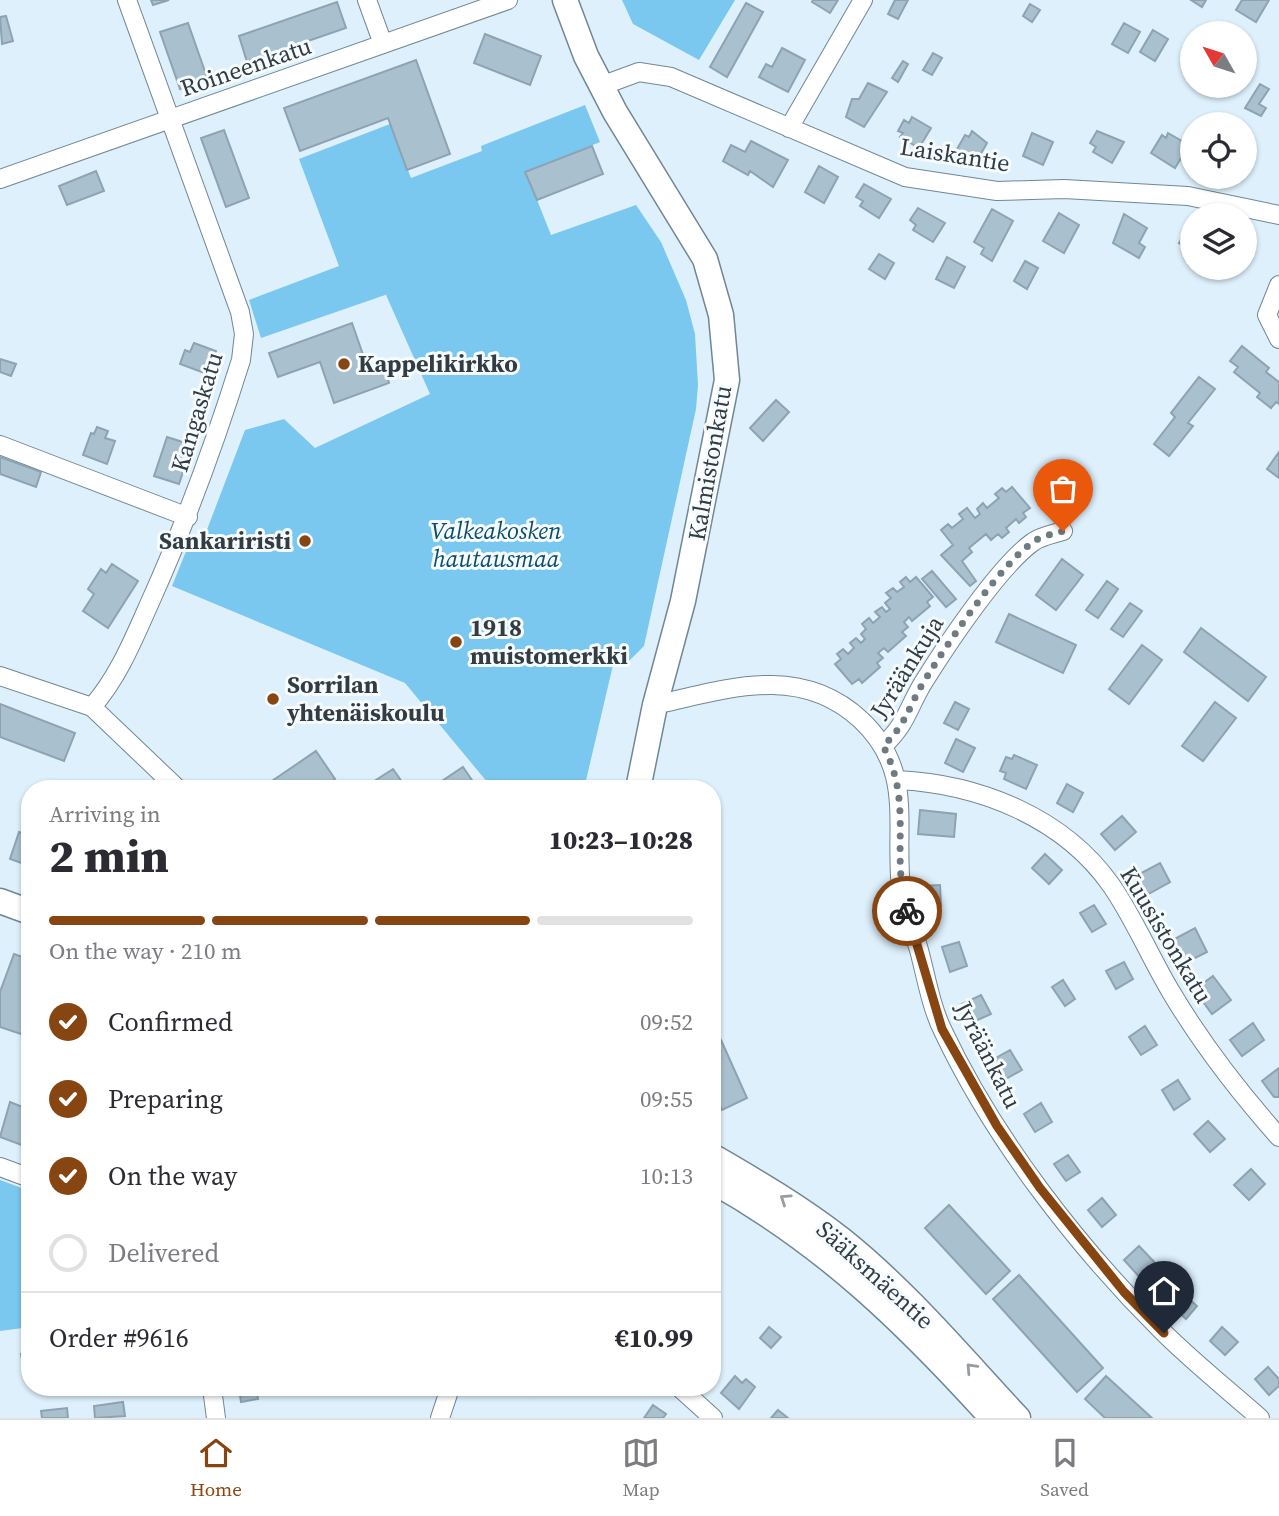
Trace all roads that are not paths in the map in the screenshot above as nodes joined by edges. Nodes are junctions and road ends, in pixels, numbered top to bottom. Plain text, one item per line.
1 (127, 0) edge
2 (367, 0) edge
3 (508, 0) edge
4 (565, 0) edge
5 (863, 0) edge
6 (383, 44) junction
7 (601, 86) junction
8 (172, 119) junction
9 (789, 128) junction
10 (0, 179) edge
11 (1279, 215) edge
12 (1279, 285) edge
13 (1279, 339) edge
14 (0, 445) edge
15 (188, 517) junction
16 (1063, 531) dead end
17 (0, 676) edge
18 (655, 705) junction
19 (92, 707) junction
20 (883, 746) junction
21 (169, 780) edge
22 (640, 780) edge
23 (898, 780) junction
24 (0, 901) edge
25 (21, 909) edge
26 (1279, 1138) edge
27 (721, 1161) edge
28 (0, 1167) edge
29 (21, 1175) edge
30 (721, 1186) edge
31 (213, 1396) edge
32 (447, 1396) edge
33 (689, 1396) edge
34 (216, 1418) edge
35 (440, 1418) edge
36 (713, 1418) edge
37 (992, 1418) edge
38 (1018, 1418) edge
39 (1260, 1418) edge

1 - 8 street, Kangaskatu
2 - 6 street
3 - 6 street, Roineenkatu
4 - 7 street, Kalmistonkatu
5 - 9 street
6 - 8 street, Roineenkatu
7 - 9 street, Laiskantie
7 - 18 street, Kalmistonkatu
8 - 10 street, Roineenkatu
8 - 15 street, Kangaskatu
9 - 11 street, Laiskantie
12 - 13 street
14 - 15 street
15 - 19 street, Kangaskatu
16 - 20 street, Jyräänkuja
17 - 19 street
18 - 20 street, Jyräänkatu
18 - 22 street, Kalmistonkatu
19 - 21 street
20 - 23 street, Jyräänkatu
23 - 26 street, Kuusistonkatu
23 - 39 street, Jyräänkatu
24 - 25 street
38 -> 27 street, Sääksmäentie
28 - 29 street
30 - 37 street, Sääksmäentie
31 - 34 street
32 - 35 street
33 - 36 street

